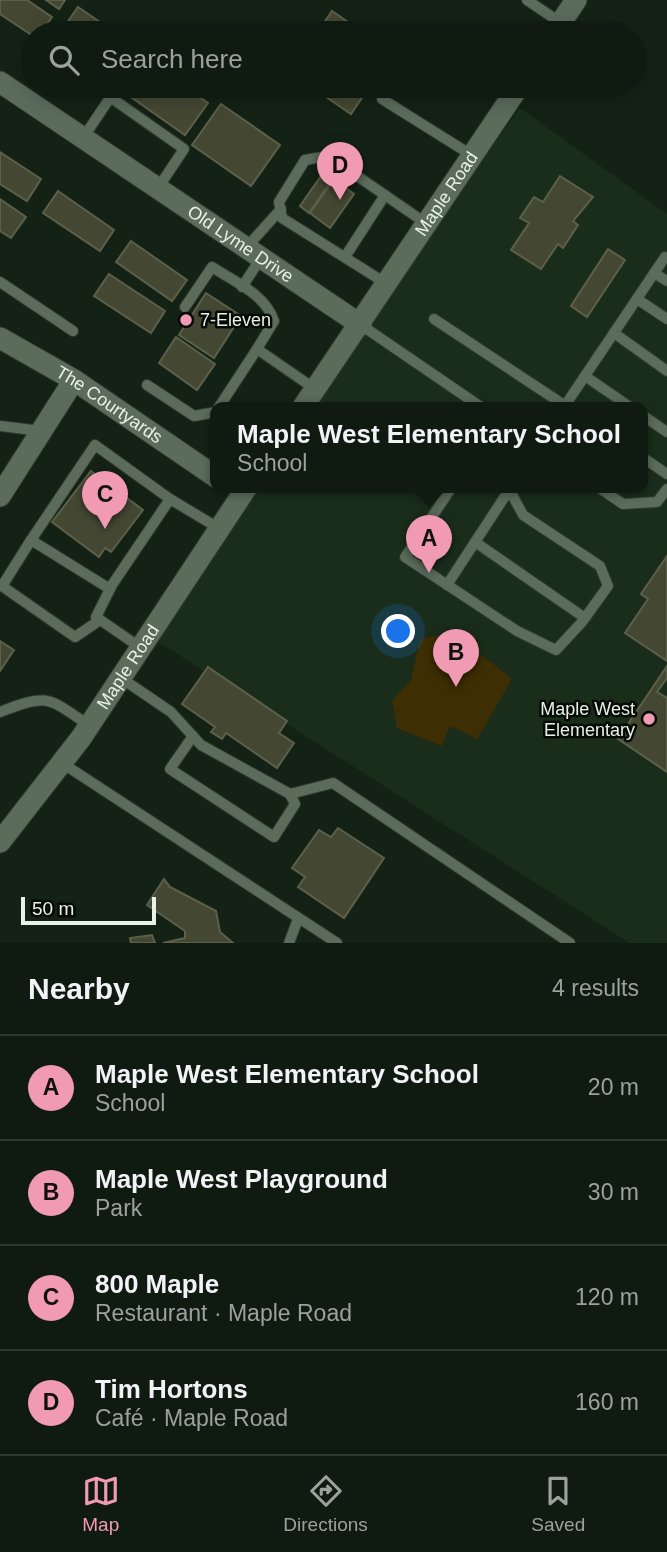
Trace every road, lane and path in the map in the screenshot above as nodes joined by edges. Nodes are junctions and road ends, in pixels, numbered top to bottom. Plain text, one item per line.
1 (527, 0) edge
2 (576, 0) edge
3 (550, 21) edge
4 (562, 21) edge
5 (2, 86) edge
6 (109, 98) edge
7 (111, 98) edge
8 (511, 98) edge
9 (382, 99) dead end
10 (83, 138) junction
11 (473, 156) junction
12 (158, 188) junction
13 (385, 195) junction
14 (281, 209) junction
15 (427, 224) junction
16 (253, 253) junction
17 (345, 257) junction
18 (665, 257) dead end
19 (654, 273) junction
20 (667, 281) edge
21 (0, 282) edge
22 (387, 284) junction
23 (242, 287) junction
24 (637, 299) junction
25 (185, 307) dead end
26 (667, 318) edge
27 (435, 319) dead end
28 (360, 325) junction
29 (73, 331) dead end
30 (614, 333) junction
31 (0, 338) edge
32 (257, 349) junction
33 (667, 371) edge
34 (585, 376) junction
35 (74, 380) junction
36 (147, 385) dead end
37 (309, 398) edge
38 (222, 402) edge
39 (474, 402) edge
40 (559, 402) edge
41 (568, 402) edge
42 (623, 402) edge
43 (210, 413) edge
44 (648, 419) edge
45 (0, 426) edge
46 (41, 431) junction
47 (667, 432) edge
48 (648, 461) edge
49 (210, 474) edge
50 (667, 474) edge
51 (667, 489) edge
52 (238, 493) edge
53 (448, 493) edge
54 (506, 493) edge
55 (512, 493) edge
56 (607, 493) edge
57 (0, 496) edge
58 (170, 499) junction
59 (220, 528) junction
60 (31, 540) junction
61 (475, 542) junction
62 (447, 585) junction
63 (110, 589) junction
64 (585, 618) junction
65 (100, 620) junction
66 (141, 648) junction
67 (121, 678) junction
68 (0, 712) edge
69 (90, 726) junction
70 (192, 736) junction
71 (62, 763) junction
72 (290, 794) junction
73 (2, 837) edge
74 (298, 919) junction
75 (289, 943) edge
76 (337, 943) edge
77 (570, 943) edge

1 - 3 lane
2 - 4 main road
5 - 10 main road, Old Lyme Drive
6 - 10 lane
7 - 12 lane
8 - 11 main road, Maple Road
9 - 11 lane
10 - 12 main road, Old Lyme Drive
11 - 15 main road, Maple Road
12 - 16 main road, Old Lyme Drive
13 - 14 lane
13 - 15 lane
13 - 17 lane
14 - 16 lane
14 - 17 lane
15 - 22 main road, Maple Road
16 - 23 lane
16 - 28 main road, Old Lyme Drive
17 - 22 lane
18 - 19 lane
19 - 20 lane
19 - 24 lane
21 - 29 lane
22 - 28 main road, Maple Road
23 - 25 lane
23 - 32 lane
24 - 26 lane
24 - 30 lane
27 - 40 lane
28 - 37 main road, Maple Road
28 - 39 lane, Old Lyme Drive
30 - 33 lane
30 - 34 lane
31 - 35 main road, The Courtyards
32 - 37 lane
32 - 38 lane
34 - 41 lane
34 - 42 lane
35 - 46 main road
35 - 49 main road, The Courtyards
36 - 43 lane
44 - 47 lane
45 - 46 lane
46 - 57 main road
48 - 50 lane
51 - 56 lane
52 - 59 main road, Maple Road
53 - 62 lane
54 - 61 lane
55 - 64 lane
58 - 59 lane
58 - 60 lane
58 - 63 lane
59 - 66 main road, Maple Road
60 - 63 lane
60 - 65 lane
61 - 62 lane
61 - 64 lane
62 - 64 lane
63 - 65 lane
65 - 66 lane
66 - 67 main road, Maple Road
67 - 69 main road, Maple Road
67 - 70 lane
68 - 69 lane
69 - 71 main road, Maple Road
70 - 72 lane
70 - 72 lane
71 - 73 main road, Maple Road
71 - 74 lane
72 - 77 lane
74 - 75 lane
74 - 76 lane

